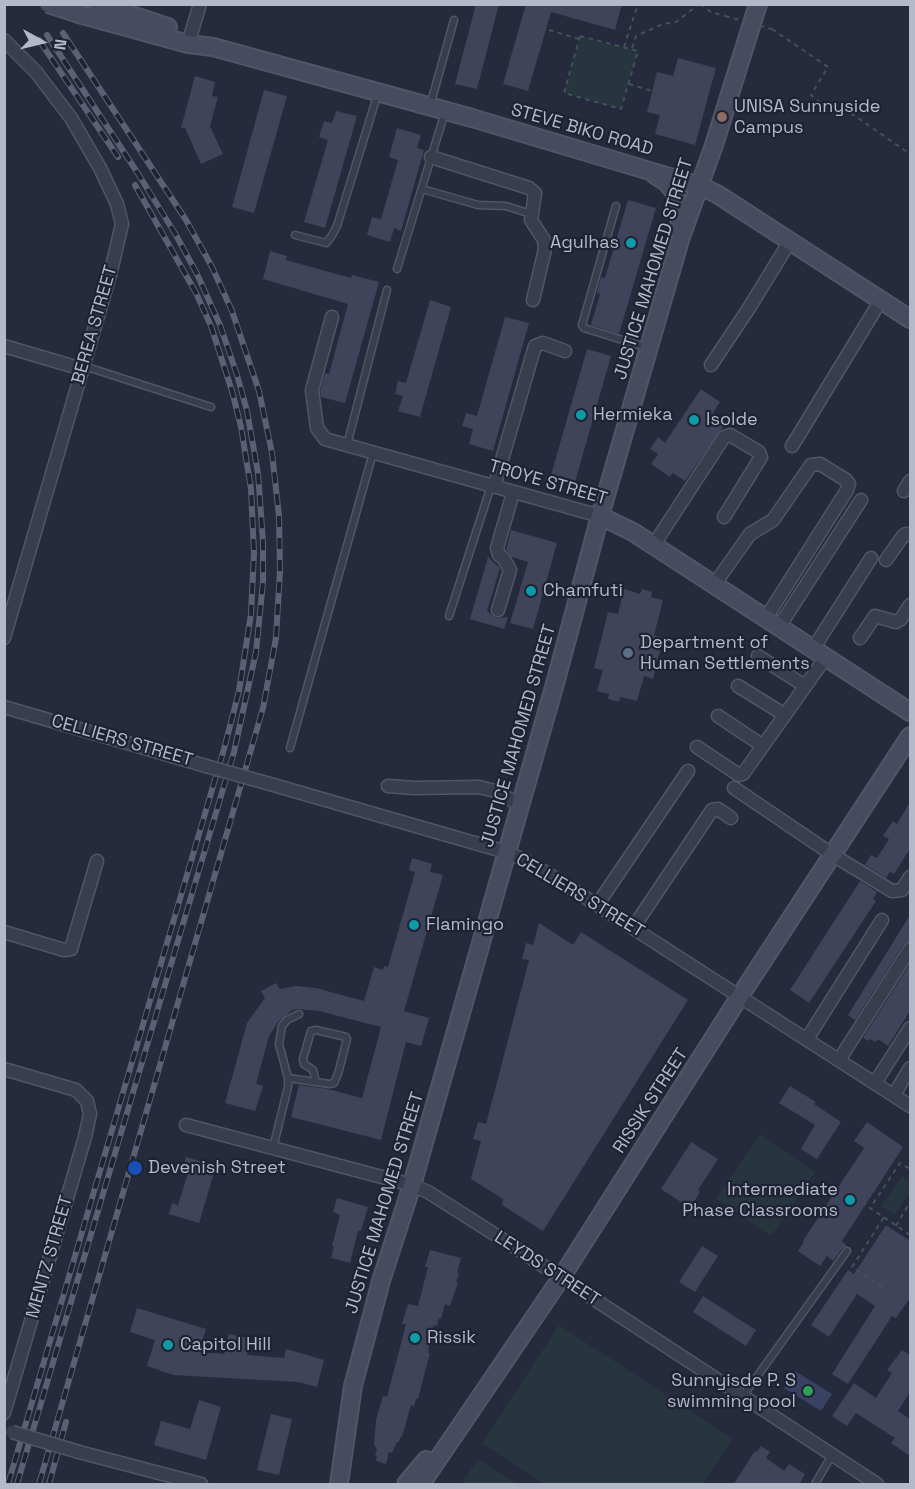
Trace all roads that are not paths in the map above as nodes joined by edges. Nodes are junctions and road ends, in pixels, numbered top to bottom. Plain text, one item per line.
1 (48, 4) edge
2 (98, 4) edge
3 (200, 4) edge
4 (758, 4) edge
5 (454, 20) dead end
6 (4, 40) edge
7 (189, 40) junction
8 (378, 92) junction
9 (438, 109) junction
10 (431, 157) junction
11 (638, 166) junction
12 (700, 186) junction
13 (422, 189) junction
14 (616, 206) dead end
15 (532, 214) junction
16 (295, 234) dead end
17 (680, 240) junction
18 (790, 241) junction
19 (397, 269) dead end
20 (387, 290) dead end
21 (534, 300) dead end
22 (881, 300) junction
23 (332, 317) dead end
24 (910, 319) edge
25 (4, 346) edge
26 (648, 348) junction
27 (565, 351) dead end
28 (711, 366) dead end
29 (83, 368) junction
30 (211, 407) dead end
31 (347, 445) junction
32 (792, 446) dead end
33 (373, 453) junction
34 (492, 487) junction
35 (513, 493) junction
36 (861, 500) dead end
37 (600, 516) junction
38 (724, 517) dead end
39 (910, 535) edge
40 (653, 546) junction
41 (871, 558) dead end
42 (886, 560) dead end
43 (714, 585) junction
44 (910, 605) edge
45 (498, 610) dead end
46 (449, 616) dead end
47 (772, 623) junction
48 (4, 638) edge
49 (860, 638) dead end
50 (819, 653) junction
51 (758, 656) dead end
52 (738, 686) dead end
53 (805, 686) junction
54 (4, 707) edge
55 (910, 712) edge
56 (784, 715) junction
57 (718, 716) dead end
58 (910, 736) edge
59 (763, 746) junction
60 (697, 747) dead end
61 (290, 748) dead end
62 (688, 771) dead end
63 (388, 786) dead end
64 (734, 788) dead end
65 (520, 805) junction
66 (730, 818) dead end
67 (506, 852) junction
68 (833, 855) junction
69 (97, 861) dead end
70 (910, 877) edge
71 (597, 905) junction
72 (882, 920) dead end
73 (633, 928) junction
74 (4, 932) edge
75 (910, 949) edge
76 (740, 996) junction
77 (299, 1014) dead end
78 (910, 1028) edge
79 (807, 1039) junction
80 (839, 1060) junction
81 (910, 1068) edge
82 (4, 1069) edge
83 (288, 1078) junction
84 (315, 1082) junction
85 (874, 1083) junction
86 (894, 1095) junction
87 (910, 1106) edge
88 (186, 1125) dead end
89 (273, 1148) junction
90 (412, 1185) junction
91 (847, 1251) dead end
92 (561, 1278) junction
93 (743, 1396) junction
94 (4, 1413) edge
95 (465, 1421) junction
96 (8, 1431) edge
97 (832, 1455) junction
98 (340, 1476) edge
99 (201, 1485) edge
100 (328, 1485) edge
101 (406, 1485) edge
102 (421, 1485) edge
103 (815, 1485) edge
104 (877, 1485) edge

1 - 7 main road, bridge
2 - 7 main road
3 - 7 street
4 - 12 main road, JUSTICE MAHOMED STREET
5 - 9 lane
6 - 29 street, BEREA STREET
7 - 8 main road, STEVE BIKO ROAD
8 - 9 main road, STEVE BIKO ROAD
8 - 16 lane
9 - 10 lane
9 - 11 main road, STEVE BIKO ROAD
10 - 13 lane
10 - 15 street
11 - 12 main road, STEVE BIKO ROAD
11 - 17 main road
12 - 17 main road, JUSTICE MAHOMED STREET
12 - 18 main road, STEVE BIKO ROAD
13 - 15 lane
13 - 19 lane
14 - 26 lane
15 - 21 street
17 - 26 main road, JUSTICE MAHOMED STREET
18 - 22 main road, STEVE BIKO ROAD
18 - 28 street
20 - 31 lane
22 - 24 main road, STEVE BIKO ROAD
22 - 32 street
23 - 31 street, TROYE STREET
25 - 29 street
26 - 37 main road, JUSTICE MAHOMED STREET
27 - 34 street
29 - 30 lane
29 - 48 street, BEREA STREET
31 - 33 street, TROYE STREET
33 - 34 street, TROYE STREET
33 - 61 lane
34 - 35 street, TROYE STREET
34 - 46 lane
35 - 37 street, TROYE STREET
35 - 45 street
36 - 47 street
37 - 40 main road, TROYE STREET
37 - 65 main road, JUSTICE MAHOMED STREET
38 - 40 street
39 - 42 street
40 - 43 main road, TROYE STREET
41 - 50 street
43 - 47 main road, TROYE STREET
43 - 47 street
44 - 49 street
47 - 50 main road, TROYE STREET
50 - 53 street
50 - 55 main road, TROYE STREET
51 - 53 street
52 - 56 street
53 - 56 street
54 - 67 street, CELLIERS STREET, bridge
56 - 59 street
57 - 59 street
58 - 68 main road, RISSIK STREET
59 - 60 street
62 - 71 street
63 - 65 street
64 - 68 street
65 - 67 main road, JUSTICE MAHOMED STREET
66 - 73 street
67 - 71 street, CELLIERS STREET
67 - 90 main road, JUSTICE MAHOMED STREET
68 - 70 street
68 - 76 main road, RISSIK STREET
69 - 74 street
71 - 73 street, CELLIERS STREET
72 - 79 street
73 - 76 street, CELLIERS STREET
75 - 80 street
76 - 79 street, CELLIERS STREET
76 - 92 main road, RISSIK STREET
77 - 83 lane
78 - 85 street
79 - 80 street, CELLIERS STREET
80 - 85 street, CELLIERS STREET
81 - 86 street
82 - 94 street, MENTZ STREET
83 - 84 lane
83 - 89 lane
84 - 84 lane
85 - 86 street, CELLIERS STREET
86 - 87 street, CELLIERS STREET
88 - 89 street, LEYDS STREET
89 - 90 street, LEYDS STREET
90 - 92 street, LEYDS STREET
90 - 98 main road, JUSTICE MAHOMED STREET
91 - 93 lane
92 - 93 street, LEYDS STREET
92 - 95 main road, RISSIK STREET
93 - 97 street, LEYDS STREET
95 - 101 main road
95 - 102 main road, RISSIK STREET
96 - 99 street, bridge
97 - 103 lane
97 - 104 street, LEYDS STREET
98 - 100 main road

